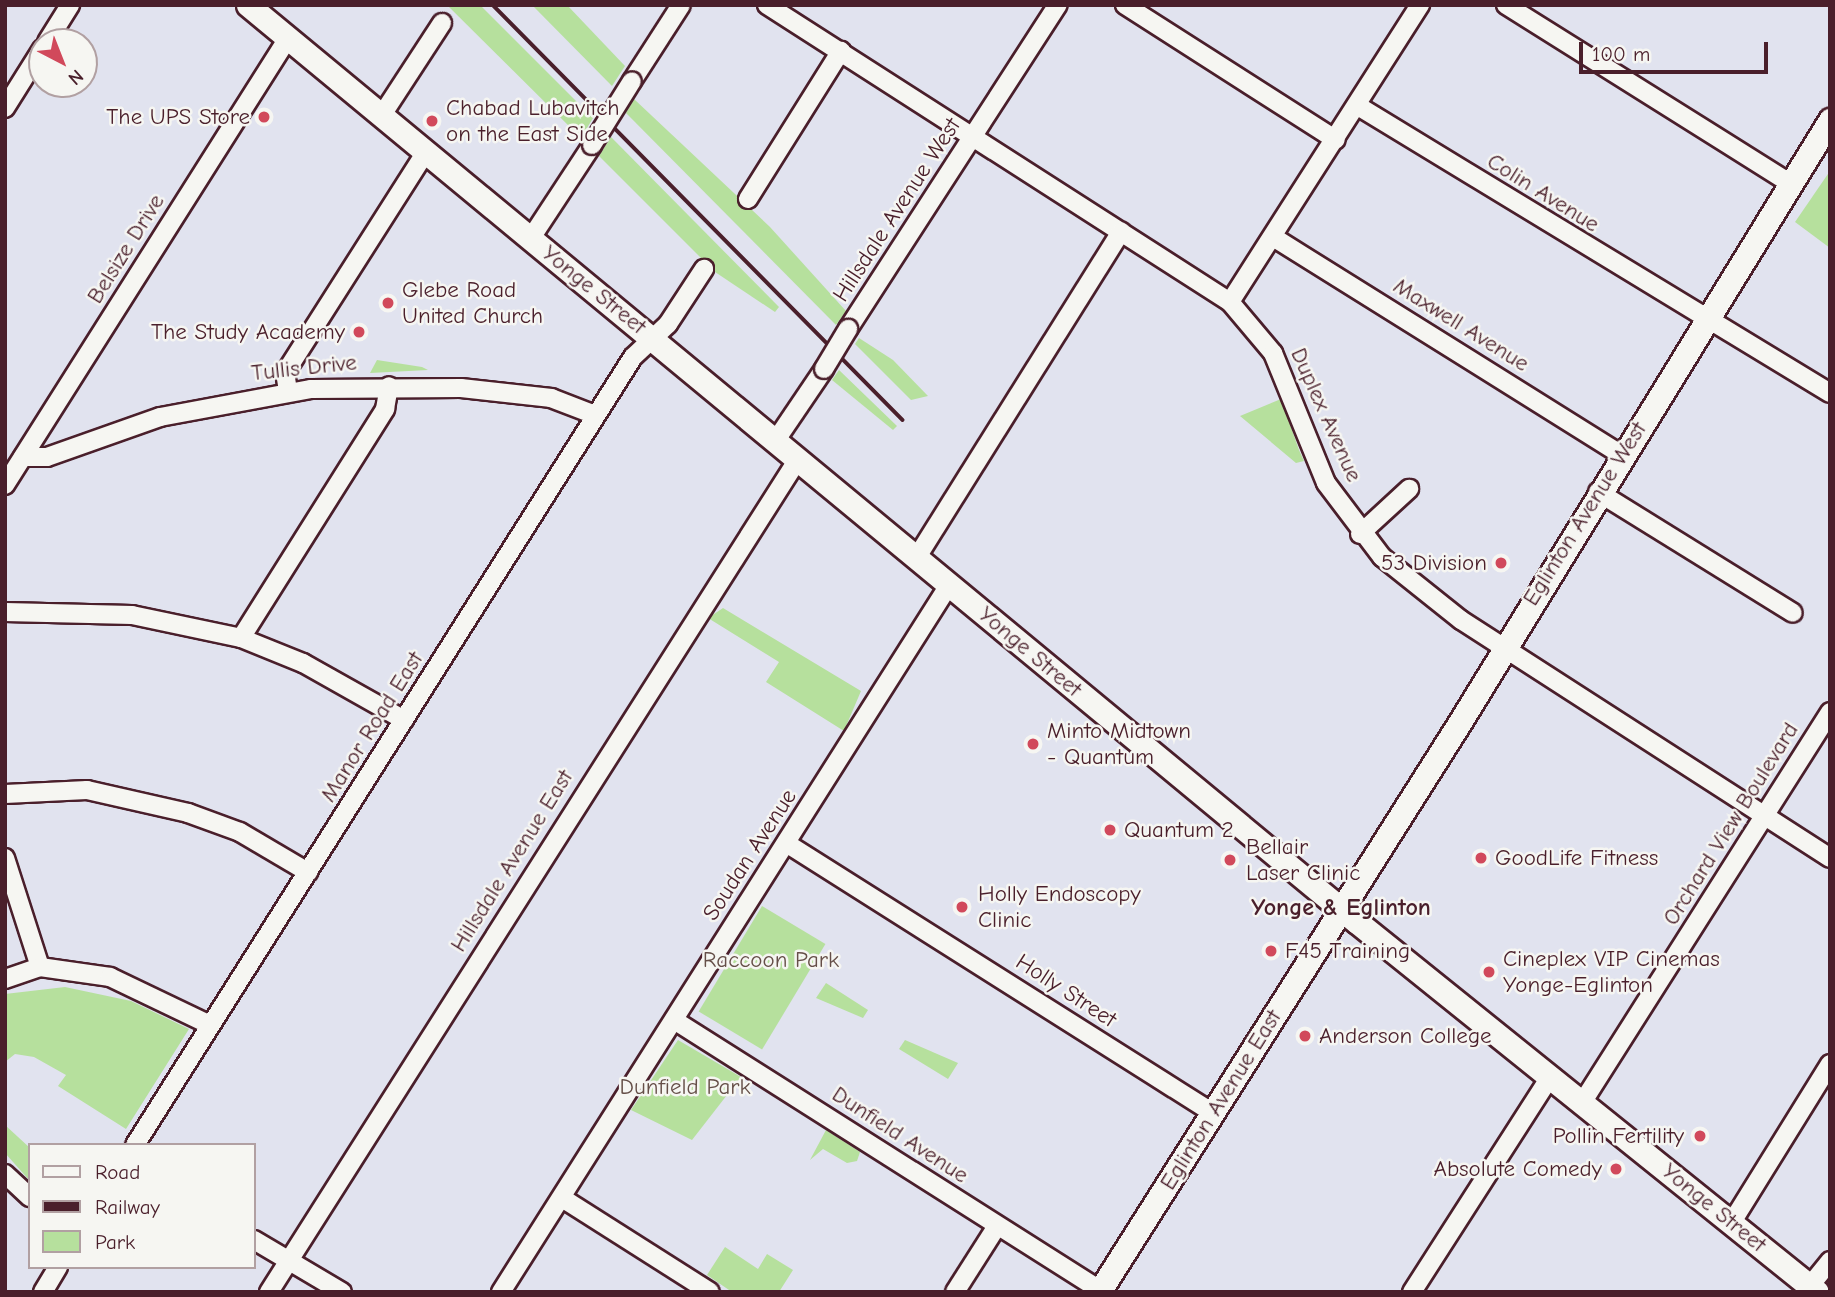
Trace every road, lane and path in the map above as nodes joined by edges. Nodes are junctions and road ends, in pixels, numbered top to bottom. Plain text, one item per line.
1 (70, 5) edge
2 (247, 5) edge
3 (681, 5) edge
4 (767, 5) edge
5 (1058, 5) edge
6 (1125, 5) edge
7 (1420, 5) edge
8 (1506, 5) edge
9 (442, 23) dead end
10 (56, 28) edge
11 (288, 38) junction
12 (841, 51) junction
13 (28, 71) edge
14 (1358, 106) junction
15 (5, 108) edge
16 (382, 115) junction
17 (1830, 120) edge
18 (973, 136) junction
19 (1336, 140) junction
20 (426, 152) junction
21 (1790, 183) junction
22 (748, 199) dead end
23 (1121, 232) junction
24 (1273, 237) junction
25 (531, 238) junction
26 (704, 269) dead end
27 (1230, 302) junction
28 (1703, 320) junction
29 (652, 337) junction
30 (389, 386) junction
31 (288, 391) junction
32 (1830, 393) edge
33 (595, 415) junction
34 (776, 440) junction
35 (1622, 455) junction
36 (23, 457) junction
37 (798, 459) junction
38 (5, 485) edge
39 (1409, 489) dead end
40 (1598, 492) junction
41 (1360, 534) junction
42 (917, 557) junction
43 (949, 585) junction
44 (5, 612) edge
45 (1793, 613) dead end
46 (241, 638) junction
47 (1505, 648) junction
48 (1830, 712) edge
49 (404, 720) junction
50 (5, 794) edge
51 (1766, 816) junction
52 (786, 843) junction
53 (5, 858) edge
54 (1830, 858) edge
55 (308, 872) junction
56 (1341, 908) junction
57 (40, 967) junction
58 (5, 979) edge
59 (674, 1020) junction
60 (210, 1025) junction
61 (1830, 1064) edge
62 (1550, 1077) junction
63 (1582, 1103) junction
64 (1213, 1113) junction
65 (136, 1143) edge
66 (5, 1174) edge
67 (28, 1195) edge
68 (562, 1198) junction
69 (1731, 1222) junction
70 (997, 1226) junction
71 (256, 1241) edge
72 (289, 1260) junction
73 (1830, 1261) edge
74 (57, 1269) edge
75 (1811, 1290) edge
76 (1099, 1291) edge
77 (43, 1292) edge
78 (269, 1292) edge
79 (342, 1292) edge
80 (501, 1292) edge
81 (710, 1292) edge
82 (955, 1292) edge
83 (1412, 1292) edge

1 - 10 street
2 - 11 main road, Yonge Street
3 - 25 street, bridge
4 - 12 street, Duplex Avenue
5 - 18 street, Hillsdale Avenue West
6 - 19 street
7 - 14 street
8 - 21 street
9 - 16 street
11 - 16 main road, Yonge Street
11 - 36 street, Belsize Drive
12 - 18 street, Duplex Avenue
12 - 22 street
13 - 15 street
14 - 19 street
14 - 28 street, Colin Avenue
16 - 20 main road, Yonge Street
17 - 21 main road, Eglinton Avenue West
18 - 23 street, Duplex Avenue
18 - 34 street, Hillsdale Avenue West, bridge
19 - 24 street
20 - 25 main road, Yonge Street
20 - 31 street
21 - 28 main road, Eglinton Avenue West
23 - 27 street, Duplex Avenue
23 - 42 street
24 - 27 street
24 - 35 street, Maxwell Avenue
25 - 29 main road, Yonge Street
26 - 29 street, Manor Road East
27 - 41 street, Duplex Avenue
28 - 32 street, Colin Avenue
28 - 35 main road, Eglinton Avenue West
29 - 33 street, Manor Road East
29 - 34 main road, Yonge Street
30 - 31 street, Tullis Drive
30 - 33 street, Tullis Drive
30 - 46 street
31 - 36 street, Tullis Drive
33 - 49 street, Manor Road East
34 - 37 main road, Yonge Street
35 - 40 main road, Eglinton Avenue West
36 - 38 street, Belsize Drive
37 - 42 main road, Yonge Street
37 - 72 street, Hillsdale Avenue East
39 - 41 street
40 - 45 street
40 - 47 main road, Eglinton Avenue West
41 - 47 street, Duplex Avenue
42 - 43 main road, Yonge Street
43 - 52 street, Soudan Avenue
43 - 56 main road, Yonge Street
44 - 46 street
46 - 49 street
47 - 51 street, Duplex Avenue
47 - 56 main road, Eglinton Avenue West
48 - 51 street, Orchard View Boulevard
49 - 55 street, Manor Road East
50 - 55 street
51 - 54 street, Duplex Avenue
51 - 63 street, Orchard View Boulevard
52 - 59 street, Soudan Avenue
52 - 64 street, Holly Street
53 - 57 street
55 - 60 street, Manor Road East
56 - 62 main road, Yonge Street
56 - 64 main road, Eglinton Avenue East
57 - 58 street
57 - 60 street
59 - 68 street, Soudan Avenue
59 - 70 street, Dunfield Avenue
60 - 65 street, Manor Road East
61 - 69 street
62 - 63 main road, Yonge Street
62 - 83 street
63 - 69 main road, Yonge Street
64 - 76 main road, Eglinton Avenue East
66 - 67 street
68 - 80 street, Soudan Avenue
68 - 81 street
69 - 75 main road, Yonge Street
70 - 76 street, Dunfield Avenue
70 - 82 street
71 - 72 street
72 - 78 street, Hillsdale Avenue East
72 - 79 street
73 - 75 street
74 - 77 street

